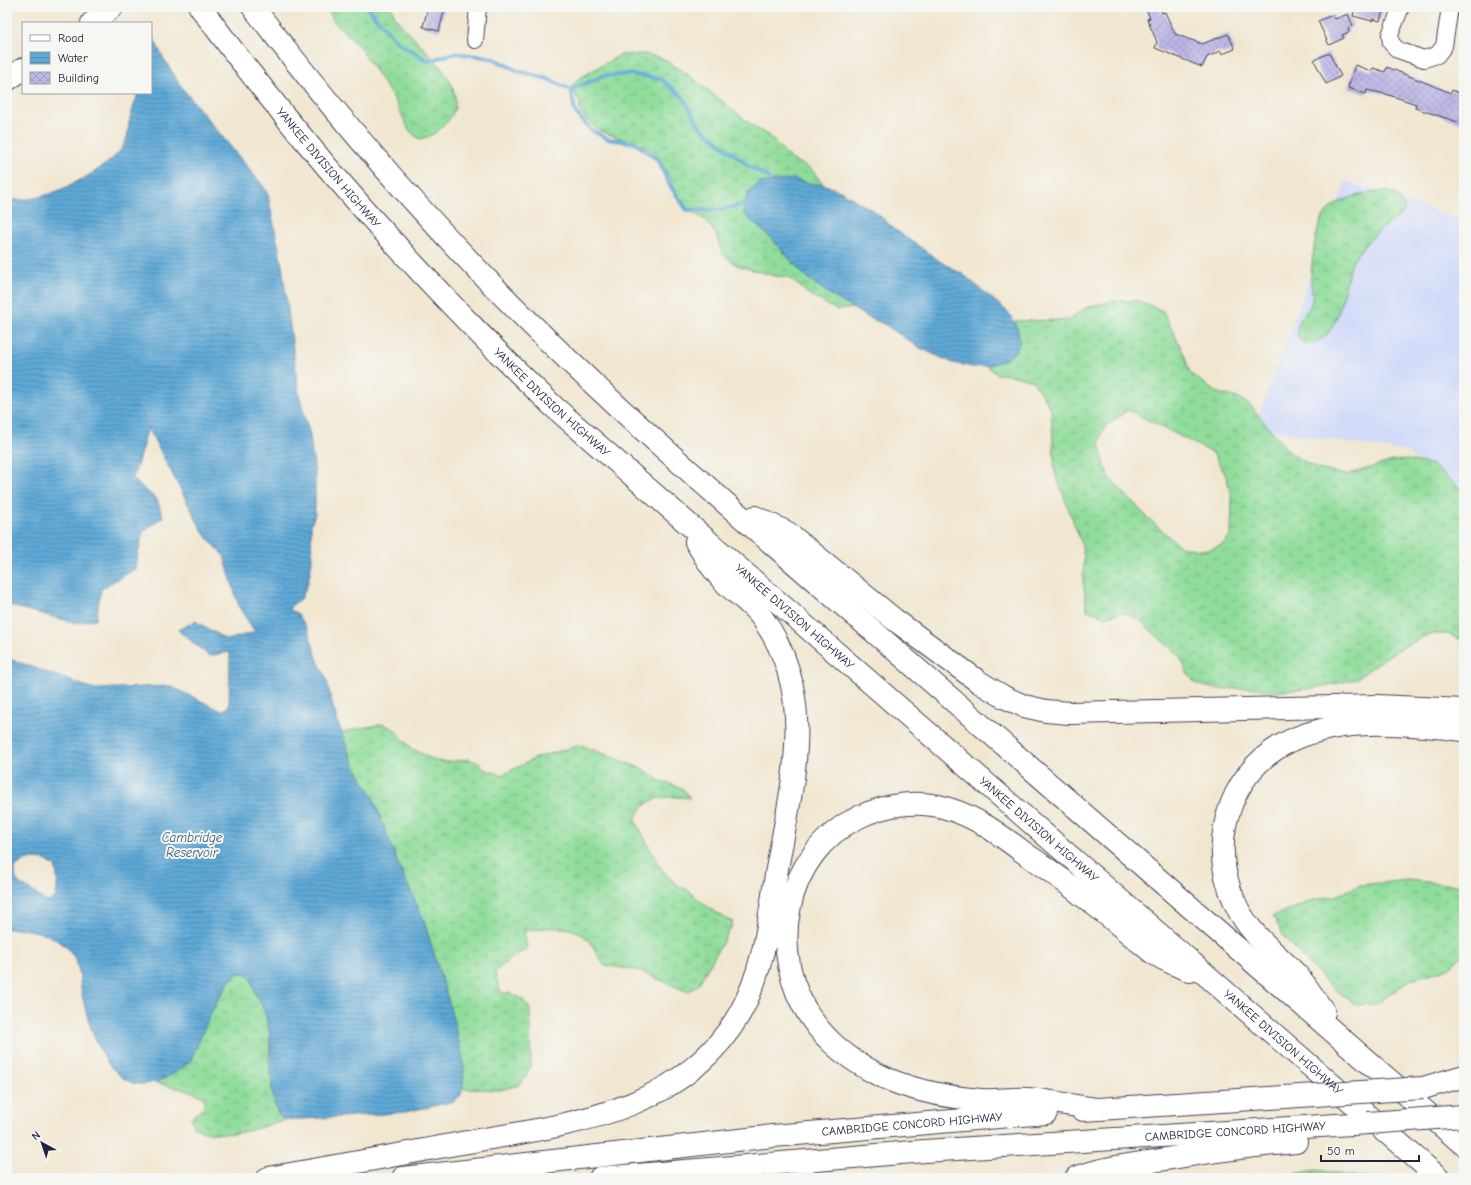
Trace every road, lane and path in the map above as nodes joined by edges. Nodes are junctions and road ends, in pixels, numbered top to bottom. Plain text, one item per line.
1 (112, 7) edge
2 (200, 7) edge
3 (253, 7) edge
4 (478, 7) edge
5 (1401, 7) edge
6 (1450, 7) edge
7 (93, 22) edge
8 (475, 40) dead end
9 (22, 71) edge
10 (7, 80) edge
11 (723, 500) junction
12 (678, 516) junction
13 (1464, 710) edge
14 (1464, 730) edge
15 (1219, 986) junction
16 (1346, 1042) junction
17 (1463, 1079) edge
18 (1097, 1109) junction
19 (1464, 1116) edge
20 (1309, 1132) junction
21 (1464, 1145) edge
22 (1404, 1148) junction
23 (268, 1178) edge
24 (403, 1178) edge
25 (600, 1178) edge
26 (1076, 1178) edge
27 (1426, 1178) edge
28 (1439, 1178) edge

1 - 7 main road
2 - 12 main road, YANKEE DIVISION HIGHWAY
3 - 11 main road
4 - 8 street
5 - 6 street
9 - 10 main road
11 - 13 main road
11 - 16 main road
12 - 15 main road, YANKEE DIVISION HIGHWAY
12 - 23 main road
14 - 16 main road
15 - 18 main road
15 - 22 main road, YANKEE DIVISION HIGHWAY
16 - 21 main road
17 - 18 main road, CAMBRIDGE CONCORD HIGHWAY, bridge
18 - 24 main road, CAMBRIDGE CONCORD HIGHWAY
19 - 20 main road, bridge
20 - 25 main road, CAMBRIDGE CONCORD HIGHWAY
20 - 26 main road
22 - 27 main road
22 - 28 main road, YANKEE DIVISION HIGHWAY

